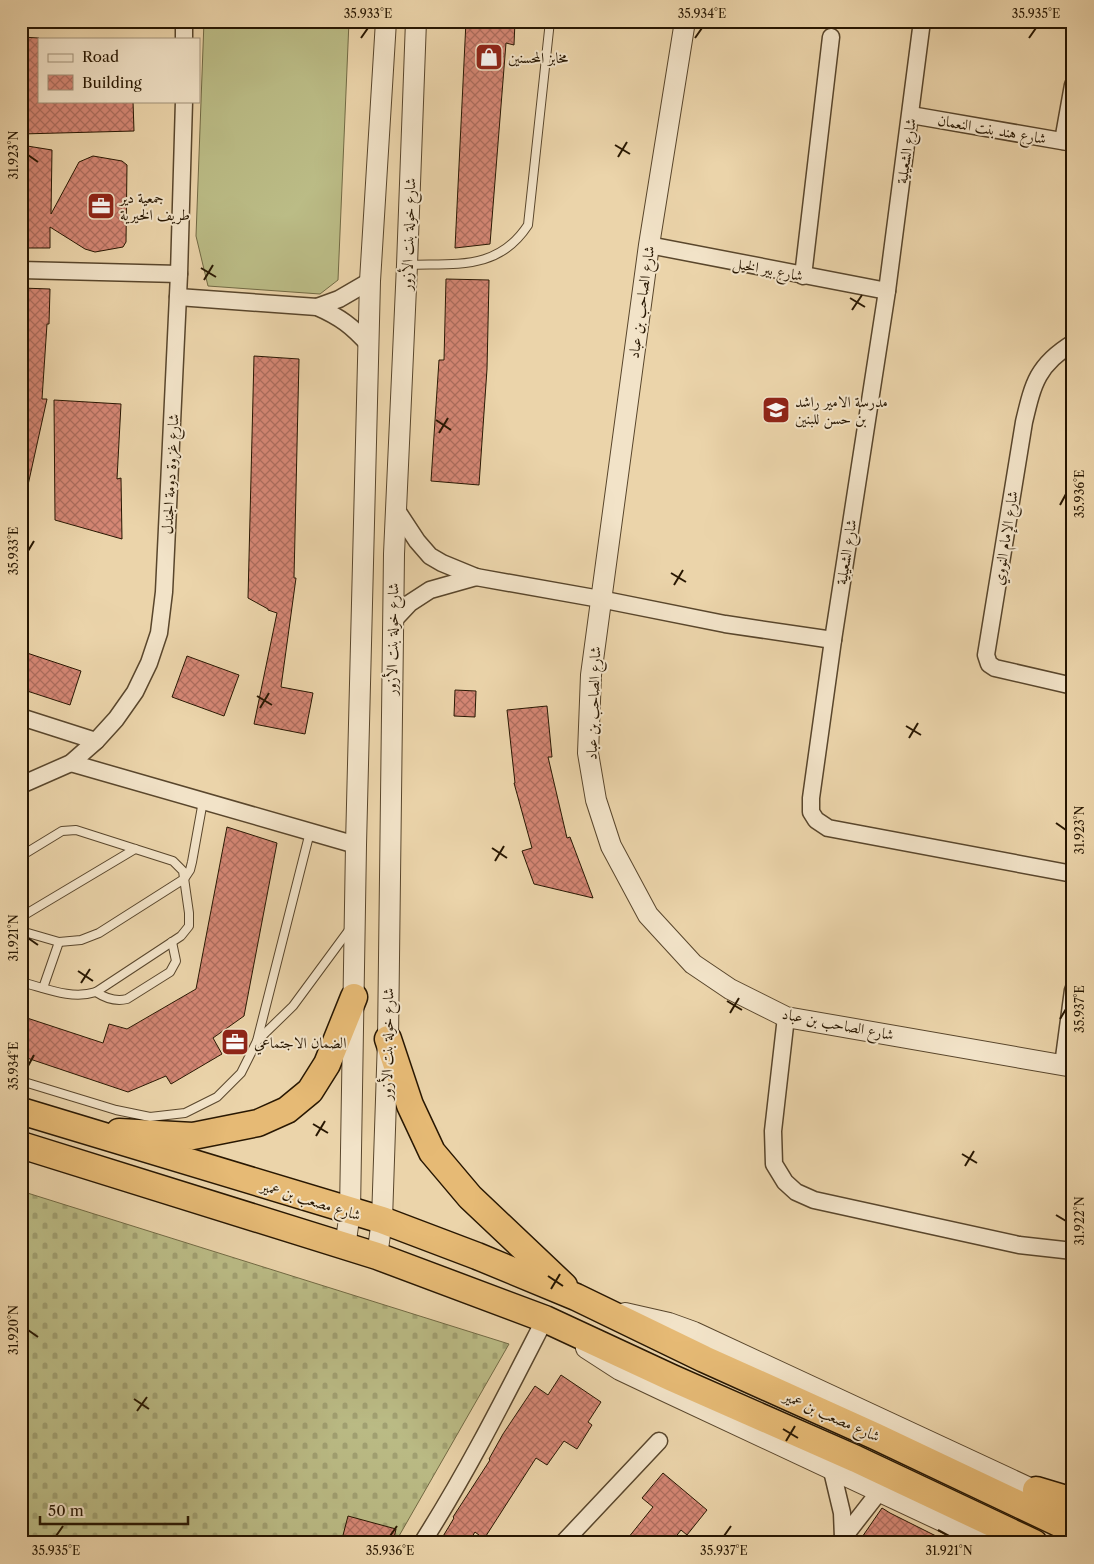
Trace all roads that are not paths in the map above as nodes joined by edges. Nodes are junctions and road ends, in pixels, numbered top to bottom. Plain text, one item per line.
1 (184, 21) edge
2 (386, 21) edge
3 (416, 21) edge
4 (550, 21) edge
5 (685, 21) edge
6 (922, 21) edge
7 (831, 37) dead end
8 (184, 38) edge
9 (1073, 85) edge
10 (184, 102) edge
11 (910, 115) junction
12 (1068, 142) edge
13 (649, 245) junction
14 (407, 265) junction
15 (21, 270) edge
16 (179, 274) junction
17 (803, 276) junction
18 (370, 281) junction
19 (887, 291) junction
20 (178, 297) junction
21 (317, 307) junction
22 (1073, 343) edge
23 (369, 345) junction
24 (396, 509) junction
25 (476, 577) junction
26 (600, 599) junction
27 (394, 620) junction
28 (833, 640) junction
29 (1073, 686) edge
30 (21, 717) edge
31 (96, 741) junction
32 (71, 763) junction
33 (21, 785) edge
34 (203, 801) junction
35 (310, 832) junction
36 (356, 846) junction
37 (135, 849) junction
38 (21, 856) edge
39 (1073, 874) edge
40 (184, 879) junction
41 (21, 917) edge
42 (355, 923) junction
43 (21, 931) edge
44 (59, 942) junction
45 (172, 942) junction
46 (21, 982) edge
47 (43, 988) junction
48 (1073, 990) edge
49 (96, 992) junction
50 (354, 997) junction
51 (786, 1017) junction
52 (388, 1039) junction
53 (257, 1041) junction
54 (1068, 1066) edge
55 (21, 1081) edge
56 (21, 1112) edge
57 (80, 1130) junction
58 (21, 1145) edge
59 (350, 1212) junction
60 (382, 1220) junction
61 (345, 1247) junction
62 (1073, 1251) edge
63 (377, 1256) junction
64 (585, 1302) junction
65 (555, 1324) junction
66 (659, 1441) dead end
67 (832, 1471) junction
68 (1036, 1490) junction
69 (878, 1492) junction
70 (1073, 1498) edge
71 (1071, 1519) edge
72 (841, 1541) edge
73 (422, 1543) edge
74 (563, 1543) edge
75 (989, 1543) edge
76 (1034, 1543) edge

1 - 8 street
2 - 18 street, شارع خولة بنت الأزور
3 - 14 street, شارع خولة بنت الأزور
4 - 14 lane
5 - 13 street, شارع الصاحب بن عباد
6 - 11 street, شارع الشعيلية
7 - 17 street
9 - 12 street
10 - 16 street, شارع غزوة دومة الجندل
11 - 12 street, شارع هند بنت النعمان
11 - 19 street, شارع الشعيلية
13 - 17 street, شارع بير الخيل
13 - 26 street, شارع الصاحب بن عباد
14 - 24 street, شارع خولة بنت الأزور
15 - 16 street
16 - 20 street, شارع غزوة دومة الجندل
17 - 19 street, شارع بير الخيل
18 - 21 street
18 - 23 street, شارع خولة بنت الأزور
19 - 28 street, شارع الشعيلية
20 - 21 street
20 - 31 street, شارع غزوة دومة الجندل
21 - 23 street
22 - 29 street, شارع الإمام النووي
23 - 36 street, شارع خولة بنت الأزور
24 - 25 street
24 - 27 street, شارع خولة بنت الأزور
25 - 26 street
25 - 27 street
26 - 28 street
26 - 51 street, شارع الصاحب بن عباد
27 - 52 street, شارع خولة بنت الأزور
28 - 39 street, شارع الشعيلية
30 - 31 street
31 - 32 street, شارع غزوة دومة الجندل
32 - 33 street, شارع غزوة دومة الجندل
32 - 34 street
34 - 35 street
34 - 40 lane
35 - 36 street
35 - 53 lane
36 - 42 street, شارع خولة بنت الأزور
37 - 38 lane
37 - 40 lane
37 - 41 lane
40 - 44 lane
40 - 45 lane
42 - 50 street, شارع خولة بنت الأزور
42 - 53 lane
43 - 44 lane
44 - 47 lane
45 - 49 lane
45 - 49 lane
46 - 47 lane
47 - 49 lane
48 - 54 street
50 - 57 highway
50 - 59 street, شارع خولة بنت الأزور
51 - 54 street, شارع الصاحب بن عباد
51 - 62 street
52 - 60 street, شارع خولة بنت الأزور
52 - 64 highway
53 - 55 lane
56 - 57 highway, شارع مصعب بن عمير
57 - 59 highway, شارع مصعب بن عمير
58 - 61 highway, شارع مصعب بن عمير
59 - 60 highway, شارع مصعب بن عمير
59 - 61 street, شارع خولة بنت الأزور
60 - 63 street, شارع خولة بنت الأزور
60 - 64 highway, شارع مصعب بن عمير
61 - 63 highway, شارع مصعب بن عمير
63 - 65 highway, شارع مصعب بن عمير
64 - 68 street, شارع مصعب بن عمير
64 - 71 highway, شارع مصعب بن عمير
65 - 67 street, شارع مصعب بن عمير
65 - 73 street
65 - 76 highway, شارع مصعب بن عمير
66 - 74 street
67 - 69 street, شارع مصعب بن عمير
67 - 72 street
68 - 70 highway
68 - 71 street, شارع مصعب بن عمير
69 - 72 street
69 - 75 street, شارع مصعب بن عمير

